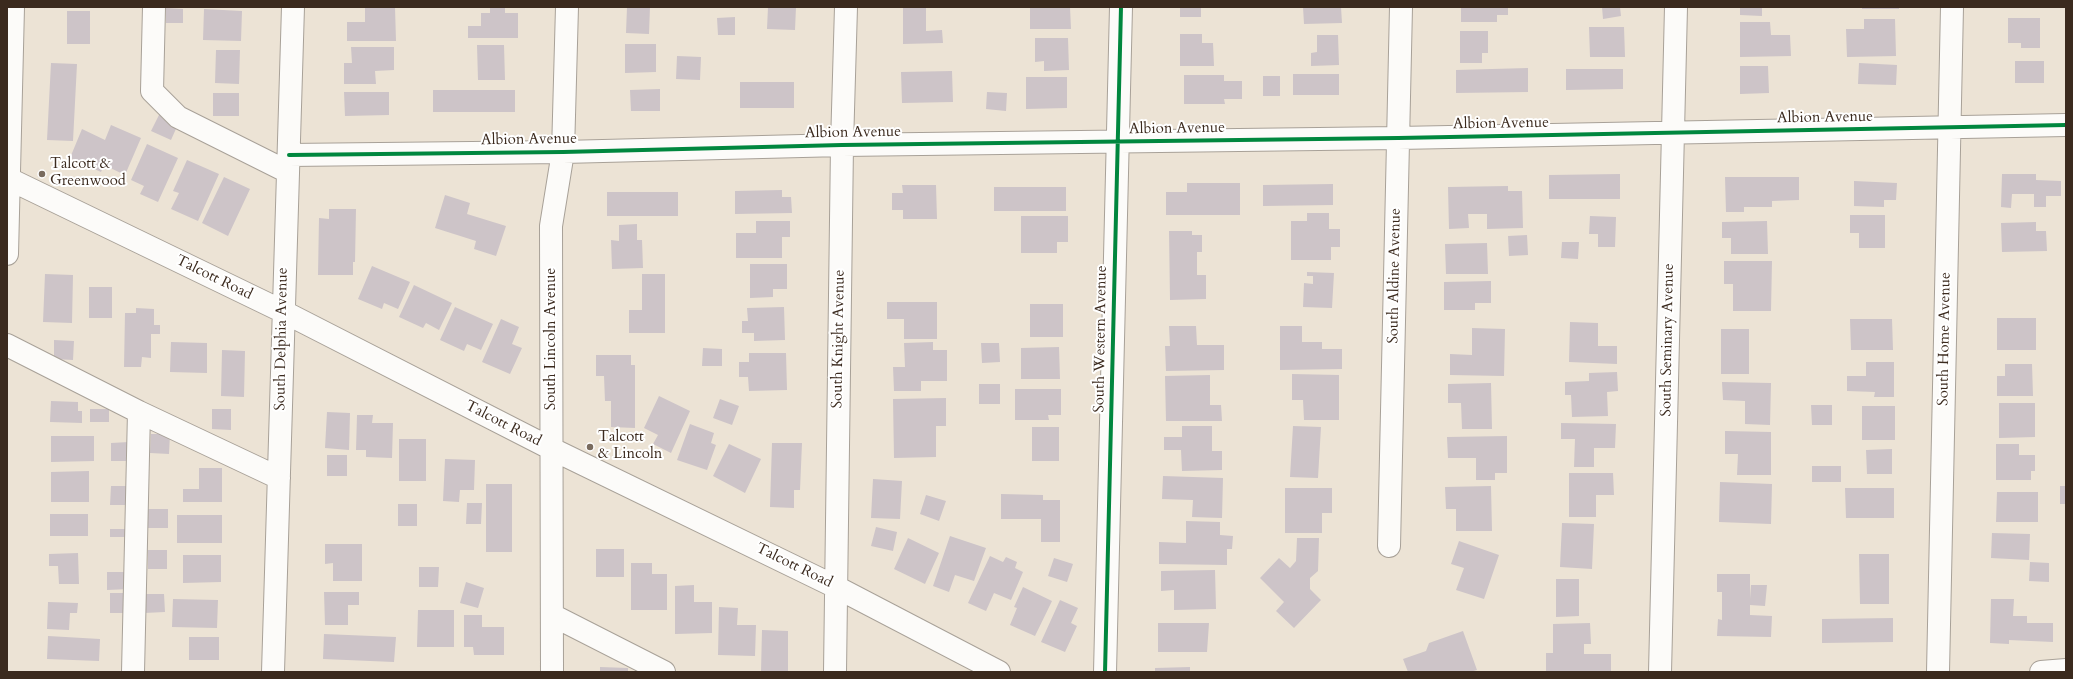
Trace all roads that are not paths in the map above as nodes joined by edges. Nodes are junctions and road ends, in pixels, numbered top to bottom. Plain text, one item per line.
1 (154, 7) edge
2 (293, 7) edge
3 (567, 7) edge
4 (846, 7) edge
5 (1121, 7) edge
6 (1400, 7) edge
7 (1676, 7) edge
8 (1952, 7) edge
9 (11, 18) edge
10 (2066, 125) edge
11 (1949, 127) junction
12 (1673, 133) junction
13 (1398, 138) junction
14 (1117, 141) junction
15 (842, 145) junction
16 (563, 152) junction
17 (288, 163) junction
18 (8, 178) edge
19 (7, 254) edge
20 (282, 311) junction
21 (7, 345) edge
22 (139, 412) junction
23 (552, 449) junction
24 (279, 478) junction
25 (1389, 546) dead end
26 (836, 587) junction
27 (552, 615) junction
28 (2066, 670) edge
29 (133, 672) edge
30 (273, 672) edge
31 (552, 672) edge
32 (664, 672) edge
33 (835, 672) edge
34 (999, 672) edge
35 (1105, 672) edge
36 (1660, 672) edge
37 (1938, 672) edge
38 (2041, 672) edge

1 - 17 street
2 - 17 street, South Delphia Avenue
3 - 16 street, South Lincoln Avenue
4 - 15 street, South Knight Avenue
5 - 14 street, South Western Avenue
6 - 13 street, South Aldine Avenue
7 - 12 street, South Seminary Avenue
8 - 11 street, South Home Avenue
9 - 18 street
10 - 11 street, Albion Avenue
11 - 12 street, Albion Avenue
11 - 37 street, South Home Avenue
12 - 13 street, Albion Avenue
12 - 36 street, South Seminary Avenue
13 - 14 street, Albion Avenue
13 - 25 street, South Aldine Avenue
14 - 15 street, Albion Avenue
14 - 35 street, South Western Avenue
15 - 16 street, Albion Avenue
15 - 26 street, South Knight Avenue
16 - 17 street, Albion Avenue
16 - 23 street, South Lincoln Avenue
17 - 20 street, South Delphia Avenue
18 - 19 street
18 - 20 street, Talcott Road
20 - 23 street, Talcott Road
20 - 24 street, South Delphia Avenue
21 - 22 street
22 - 24 street
22 - 29 street
23 - 26 street, Talcott Road
23 - 27 street, South Lincoln Avenue
24 - 30 street, South Delphia Avenue
26 - 33 street, South Knight Avenue
26 - 34 street, Talcott Road
27 - 31 street, South Lincoln Avenue
27 - 32 street
28 - 38 street

